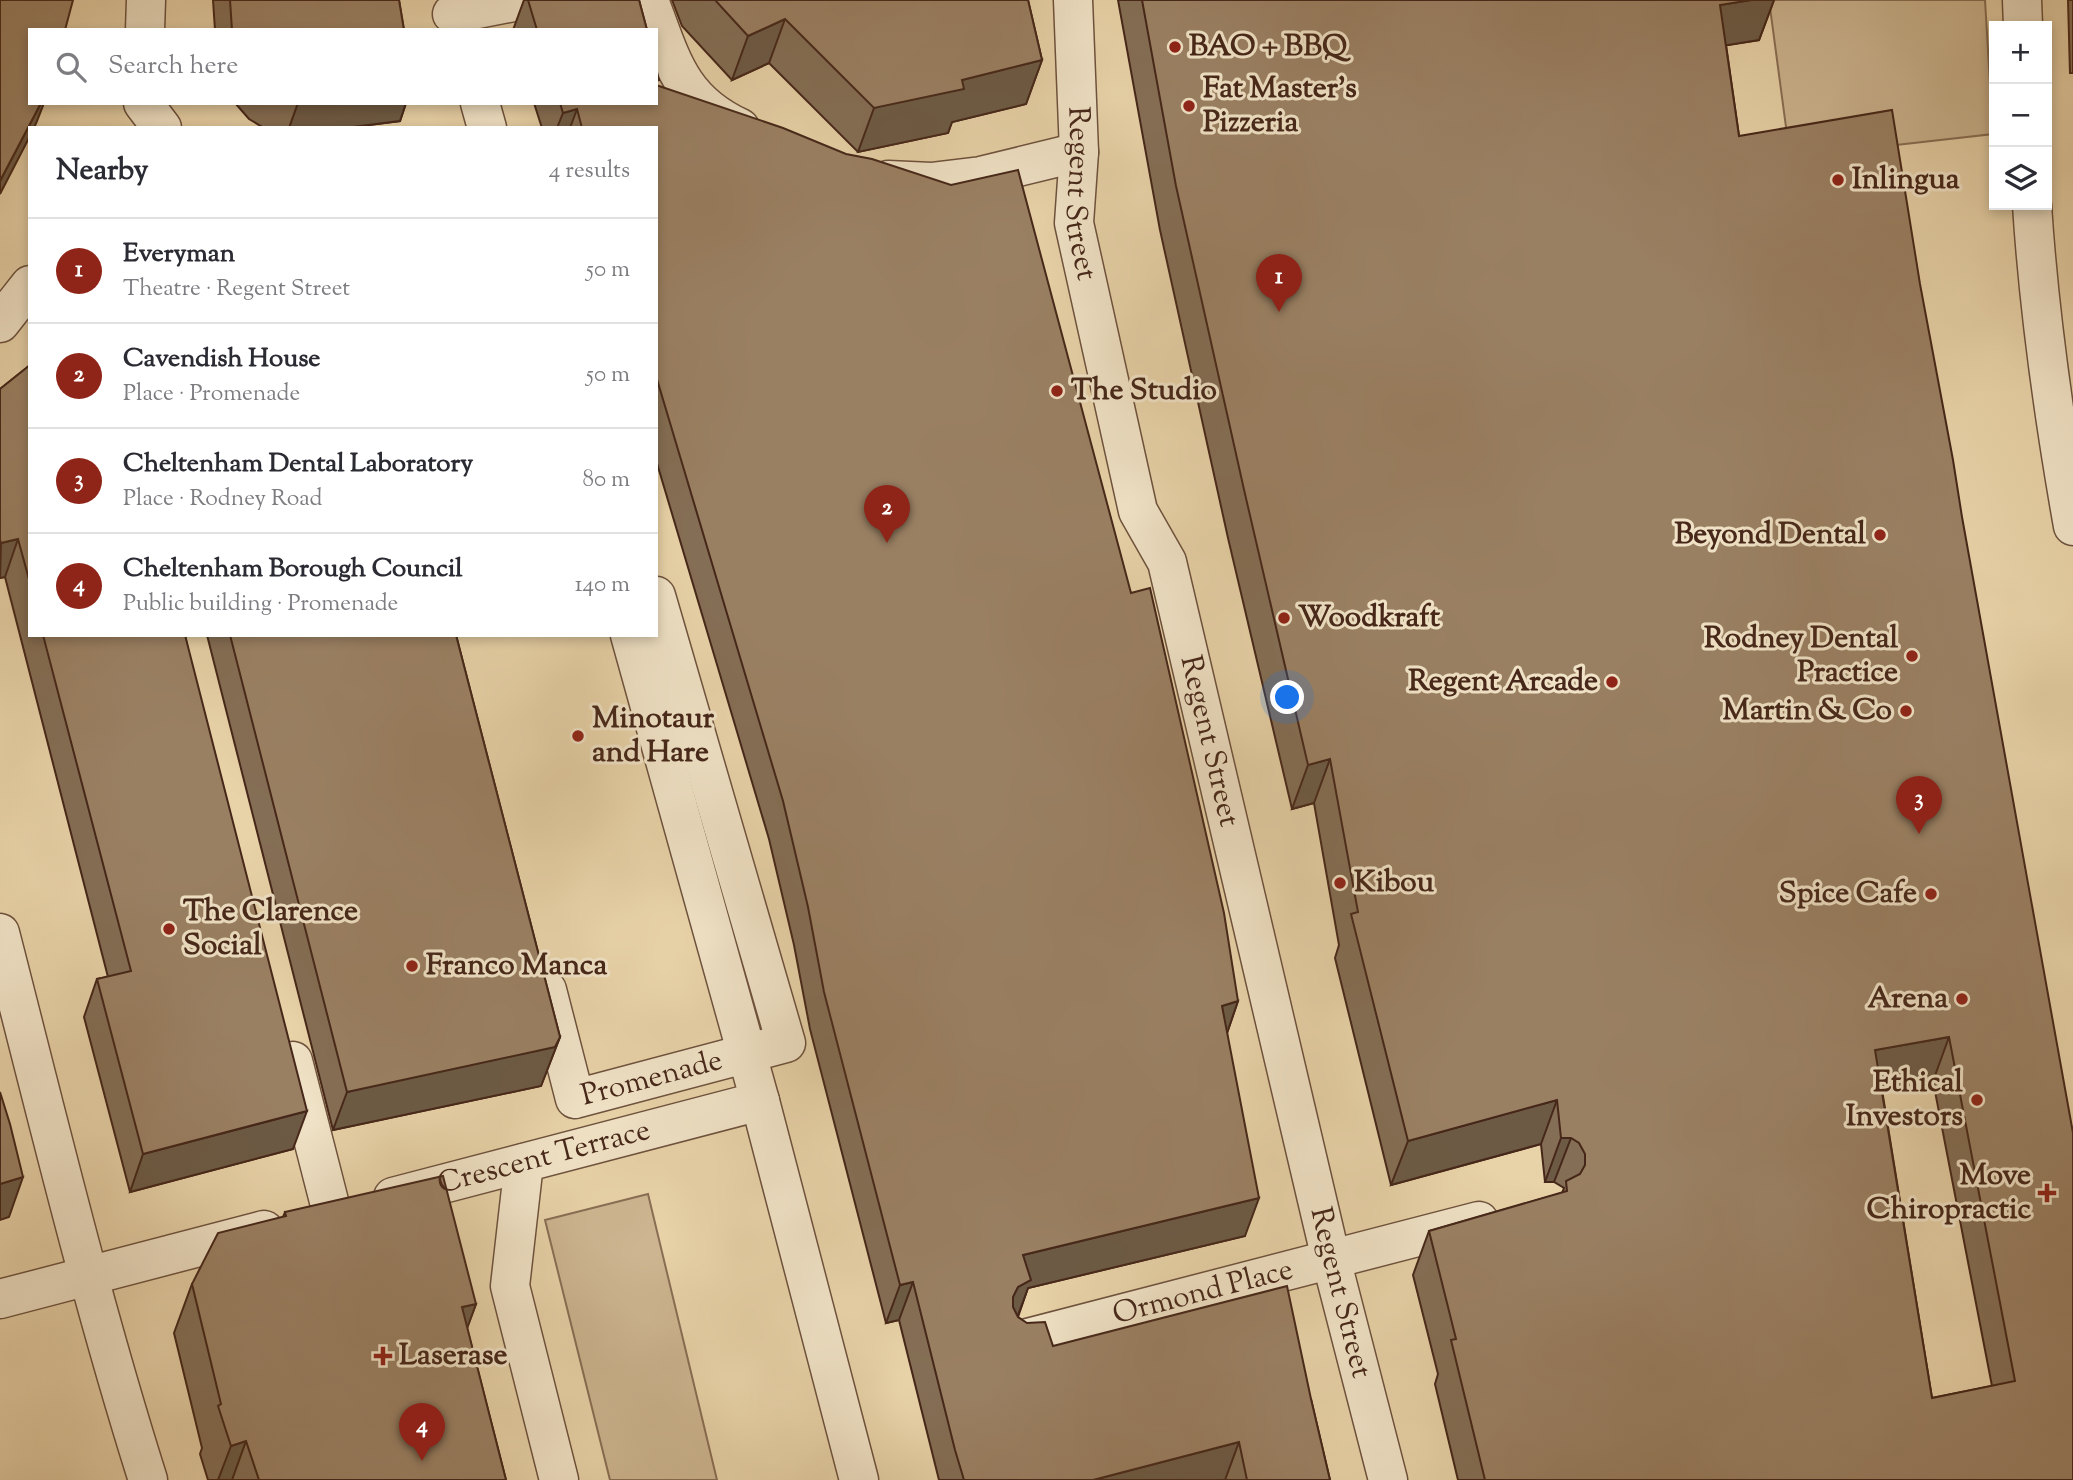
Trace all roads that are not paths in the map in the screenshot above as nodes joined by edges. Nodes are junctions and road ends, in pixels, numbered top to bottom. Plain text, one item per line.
1 (146, 0) edge
2 (649, 0) edge
3 (1073, 0) edge
4 (2022, 0) edge
5 (513, 2) edge
6 (452, 15) edge
7 (2023, 21) edge
8 (145, 28) edge
9 (141, 105) edge
10 (144, 105) edge
11 (481, 105) edge
12 (128, 126) edge
13 (160, 126) edge
14 (486, 126) edge
15 (766, 140) edge
16 (1079, 152) junction
17 (850, 173) edge
18 (2032, 210) edge
19 (28, 288) edge
20 (0, 323) edge
21 (2073, 526) edge
22 (658, 603) edge
23 (631, 637) edge
24 (0, 933) edge
25 (537, 953) edge
26 (284, 1025) edge
27 (747, 1053) junction
28 (760, 1101) junction
29 (524, 1163) junction
30 (332, 1213) junction
31 (1507, 1214) edge
32 (1331, 1259) junction
33 (88, 1276) junction
34 (0, 1299) edge
35 (1020, 1340) edge
36 (148, 1480) edge
37 (559, 1480) edge
38 (859, 1480) edge
39 (1388, 1480) edge

1 - 8 street
2 - 15 street
3 - 16 street, Regent Street
4 - 7 street
5 - 6 street
9 - 12 street
10 - 13 street
11 - 14 street
16 - 17 street
16 - 32 street, Regent Street
18 - 21 street
19 - 20 street
22 - 27 street, Promenade
23 - 27 street, Promenade
24 - 33 street
25 - 27 street, Promenade
26 - 30 street
27 - 28 street, Promenade
28 - 29 street, Crescent Terrace
28 - 38 street, Promenade
29 - 30 street, Crescent Terrace
29 - 37 street
30 - 33 street, Crescent Terrace
31 - 32 street, Ormond Place
32 - 35 street, Ormond Place
32 - 39 street, Regent Street
33 - 34 street, Crescent Terrace
33 - 36 street

